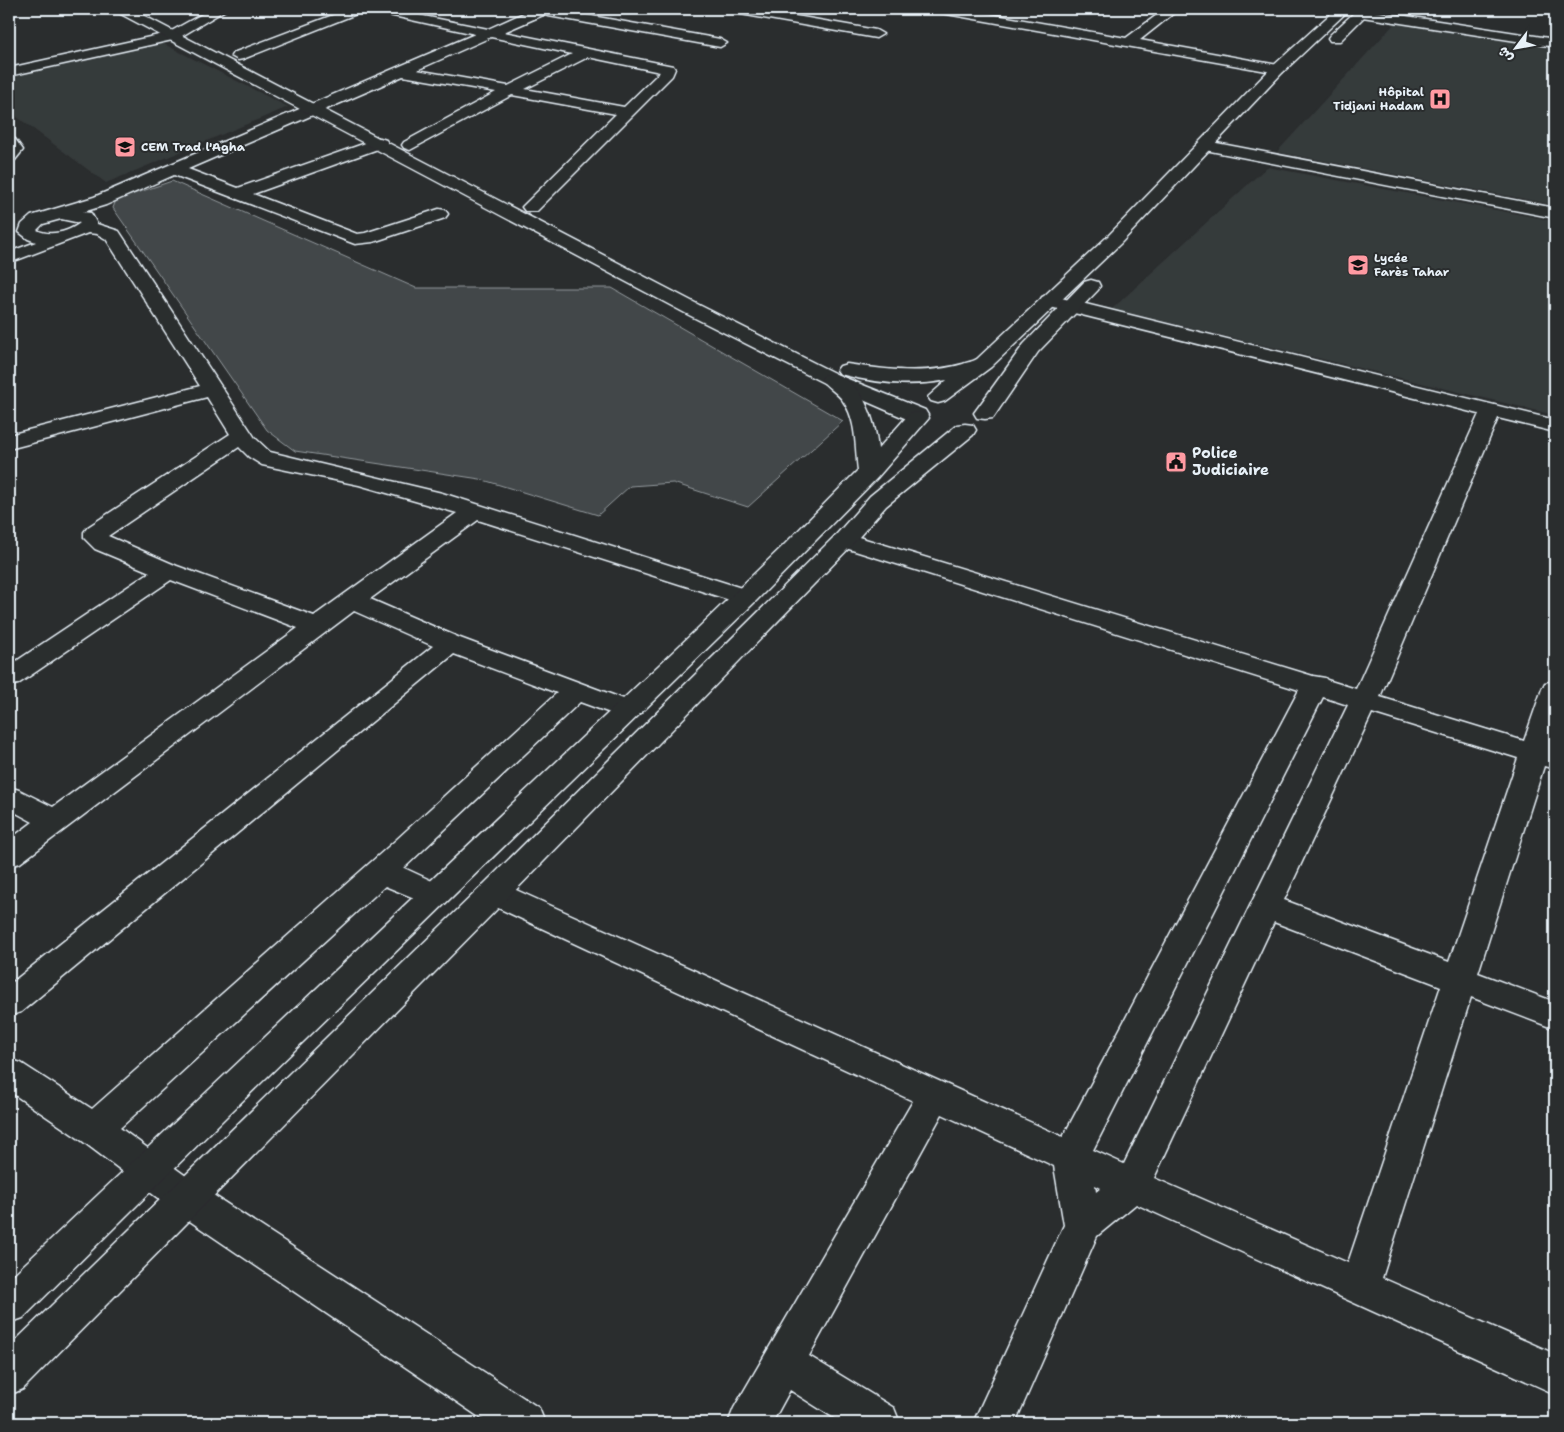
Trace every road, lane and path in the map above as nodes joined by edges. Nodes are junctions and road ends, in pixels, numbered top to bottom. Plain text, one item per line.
1 (122, 9) edge
2 (145, 9) edge
3 (220, 9) edge
4 (360, 9) edge
5 (372, 9) edge
6 (540, 9) edge
7 (735, 9) edge
8 (941, 9) edge
9 (1167, 9) edge
10 (1342, 9) edge
11 (1363, 11) edge
12 (845, 13) dead end
13 (825, 24) junction
14 (179, 32) junction
15 (489, 33) junction
16 (876, 34) dead end
17 (1129, 42) junction
18 (1555, 42) edge
19 (720, 43) dead end
20 (1323, 50) dead end
21 (587, 52) junction
22 (238, 56) junction
23 (1278, 70) junction
24 (401, 71) junction
25 (9, 72) edge
26 (511, 90) junction
27 (321, 106) junction
28 (629, 112) junction
29 (1238, 136) dead end
30 (9, 142) edge
31 (380, 143) junction
32 (410, 145) junction
33 (1206, 146) junction
34 (1225, 150) junction
35 (9, 156) edge
36 (1212, 164) dead end
37 (174, 169) junction
38 (239, 193) junction
39 (100, 201) junction
40 (531, 208) junction
41 (1555, 213) edge
42 (439, 214) dead end
43 (44, 218) junction
44 (9, 229) edge
45 (81, 229) junction
46 (9, 258) edge
47 (1106, 272) dead end
48 (689, 289) dead end
49 (1049, 301) junction
50 (724, 307) dead end
51 (1071, 307) junction
52 (984, 363) junction
53 (839, 374) junction
54 (213, 389) junction
55 (922, 403) junction
56 (1491, 410) junction
57 (975, 421) junction
58 (1555, 426) edge
59 (243, 435) junction
60 (9, 442) edge
61 (869, 473) junction
62 (476, 511) junction
63 (844, 540) junction
64 (168, 571) junction
65 (745, 597) junction
66 (352, 601) junction
67 (317, 626) junction
68 (451, 644) junction
69 (692, 648) junction
70 (726, 659) junction
71 (9, 678) edge
72 (1316, 684) junction
73 (1555, 689) edge
74 (576, 691) junction
75 (1365, 700) junction
76 (626, 710) junction
77 (1545, 756) edge
78 (9, 797) edge
79 (55, 821) junction
80 (9, 855) edge
81 (381, 872) junction
82 (494, 893) junction
83 (434, 894) junction
84 (1266, 906) junction
85 (1460, 980) junction
86 (9, 1003) edge
87 (1555, 1016) edge
88 (9, 1073) edge
89 (936, 1094) junction
90 (94, 1129) junction
91 (1071, 1157) junction
92 (147, 1170) junction
93 (1132, 1185) junction
94 (188, 1198) junction
95 (1083, 1225) junction
96 (1359, 1288) junction
97 (9, 1305) edge
98 (784, 1362) junction
99 (1555, 1374) edge
100 (9, 1375) edge
101 (524, 1423) edge
102 (749, 1423) edge
103 (879, 1423) edge
104 (994, 1423) edge

1 - 14 street
2 - 14 street
3 - 14 street
4 - 22 street
5 - 15 street
6 - 15 street
6 - 19 street
7 - 13 street
8 - 17 street
9 - 17 street
10 - 23 street
11 - 18 street
11 - 20 street
12 - 13 street
13 - 16 street
14 - 22 street
14 - 25 street
14 - 27 street
15 - 21 street
15 - 24 street
17 - 23 street
21 - 26 street
21 - 28 street
22 - 27 street
23 - 33 street
24 - 26 street
24 - 27 street
26 - 28 street
26 - 32 street
27 - 31 street
27 - 32 street
27 - 37 street
28 - 40 street
29 - 34 street
30 - 35 street
31 - 38 street
31 - 53 street
32 - 40 street
33 - 34 street
33 - 49 street
34 - 36 street
34 - 41 street
37 - 38 street
37 - 39 street
38 - 42 street
39 - 43 street
39 - 45 street
40 - 48 street
43 - 44 street
43 - 45 street
43 - 45 street
45 - 46 street
45 - 54 street
47 - 51 street
49 - 51 street
49 - 52 street
50 - 53 street
51 - 56 street
51 - 57 street
52 - 53 street
52 - 55 street
53 - 55 street
53 - 61 street
54 - 59 street
54 - 60 street
55 - 57 street
55 - 57 street
55 - 61 street
56 - 58 street
56 - 75 street
57 - 63 street
59 - 62 street
59 - 64 street
61 - 65 street
62 - 65 street
62 - 66 street
63 - 70 street
63 - 72 street
64 - 67 street
64 - 71 street
65 - 69 street
66 - 67 street
66 - 68 street
67 - 79 street
68 - 74 street
68 - 86 street
69 - 70 street
69 - 76 street
70 - 82 street
72 - 75 street
72 - 91 street
73 - 77 street
74 - 76 street
74 - 81 street
75 - 77 street
75 - 84 street
76 - 83 street
77 - 85 street
78 - 79 street
79 - 80 street
81 - 83 street
81 - 90 street
82 - 89 street
82 - 94 street
83 - 92 street
84 - 85 street
84 - 93 street
85 - 87 street
85 - 96 street
88 - 90 street
89 - 91 street
89 - 98 street
90 - 92 street
91 - 93 street
91 - 95 street
92 - 94 street
92 - 97 street
93 - 95 street
93 - 96 street
94 - 100 street
94 - 101 street
95 - 104 street
96 - 99 street
98 - 102 street
98 - 103 street

